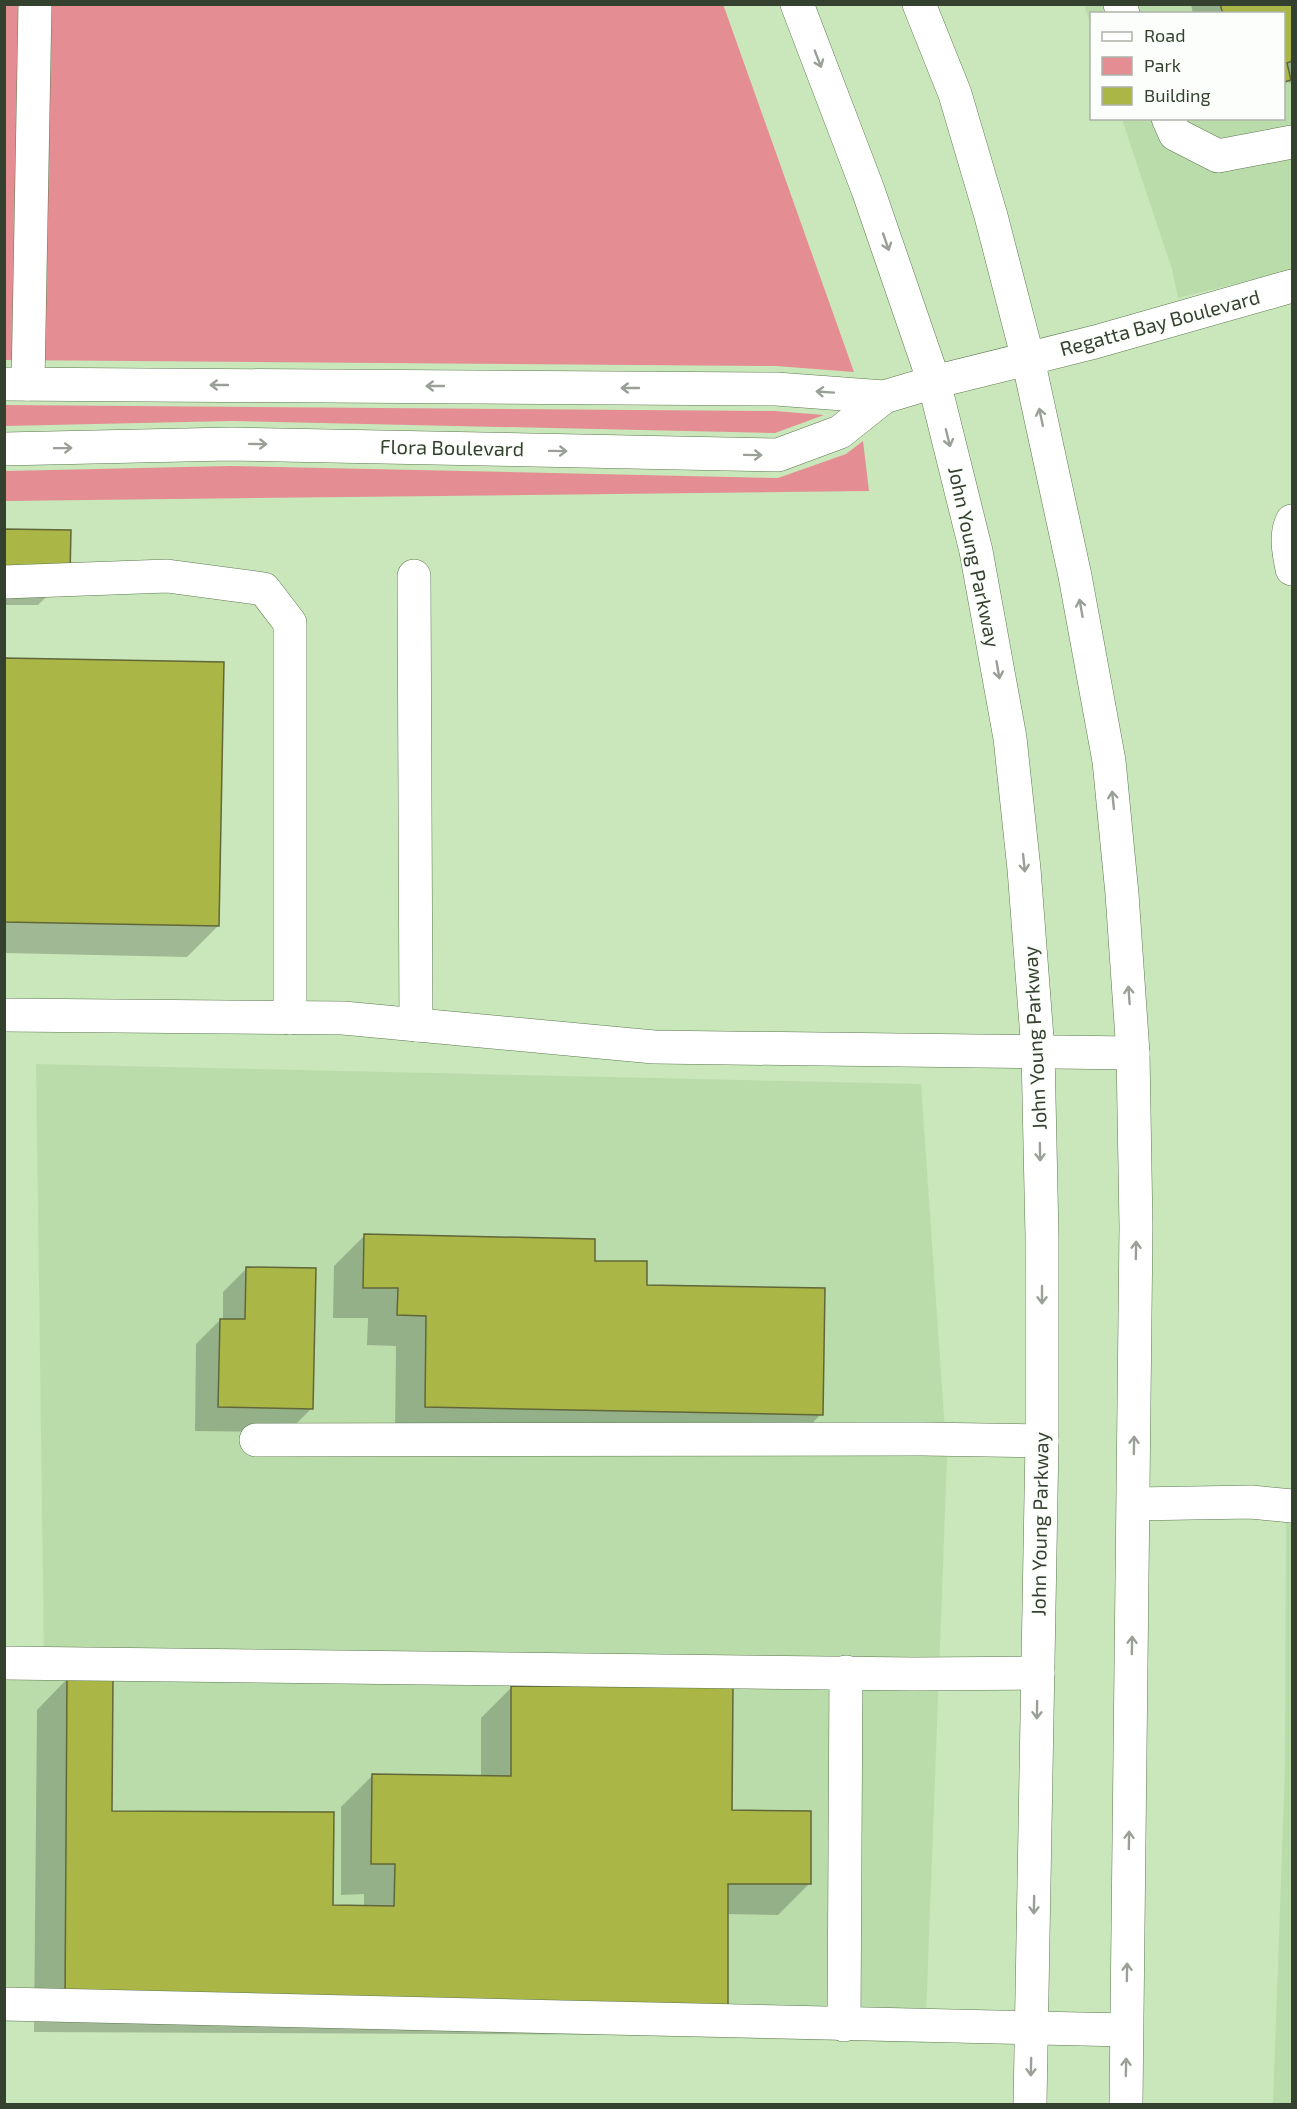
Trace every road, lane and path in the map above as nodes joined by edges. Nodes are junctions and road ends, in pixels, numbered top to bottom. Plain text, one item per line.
1 (35, 4) edge
2 (797, 4) edge
3 (919, 4) edge
4 (1168, 120) edge
5 (1293, 142) edge
6 (18, 239) edge
7 (1293, 286) edge
8 (1028, 359) junction
9 (934, 382) junction
10 (16, 384) edge
11 (884, 397) junction
12 (4, 449) edge
13 (1293, 521) edge
14 (1293, 569) edge
15 (414, 576) dead end
16 (4, 582) edge
17 (4, 1015) edge
18 (290, 1018) junction
19 (416, 1025) junction
20 (1038, 1051) junction
21 (1133, 1053) junction
22 (256, 1440) dead end
23 (1042, 1441) junction
24 (1134, 1504) junction
25 (1293, 1506) edge
26 (4, 1663) edge
27 (846, 1672) junction
28 (1038, 1673) junction
29 (4, 2004) edge
30 (844, 2025) junction
31 (1031, 2029) junction
32 (1126, 2030) junction
33 (1030, 2104) edge
34 (1126, 2104) edge

1 - 6 main road
2 -> 9 main road, John Young Parkway
3 - 8 main road
4 - 5 main road
6 - 10 main road
7 - 8 main road, Regatta Bay Boulevard
8 - 9 main road, Flora Boulevard
21 -> 8 main road
9 - 11 main road, Flora Boulevard
9 -> 20 main road, John Young Parkway
11 -> 10 main road, Flora Boulevard
12 -> 11 main road, Flora Boulevard
13 - 14 main road
15 - 19 main road
16 - 18 main road
17 - 18 main road
18 - 19 main road
19 - 20 main road
20 - 21 main road
20 -> 23 main road, John Young Parkway
24 -> 21 main road
22 - 23 main road
23 - 28 main road, John Young Parkway
24 - 25 main road
32 -> 24 main road
26 - 27 main road
27 - 28 main road
27 - 30 main road
28 -> 31 main road, John Young Parkway
29 - 30 main road
30 - 31 main road
31 - 32 main road
31 -> 33 main road, John Young Parkway
34 -> 32 main road

